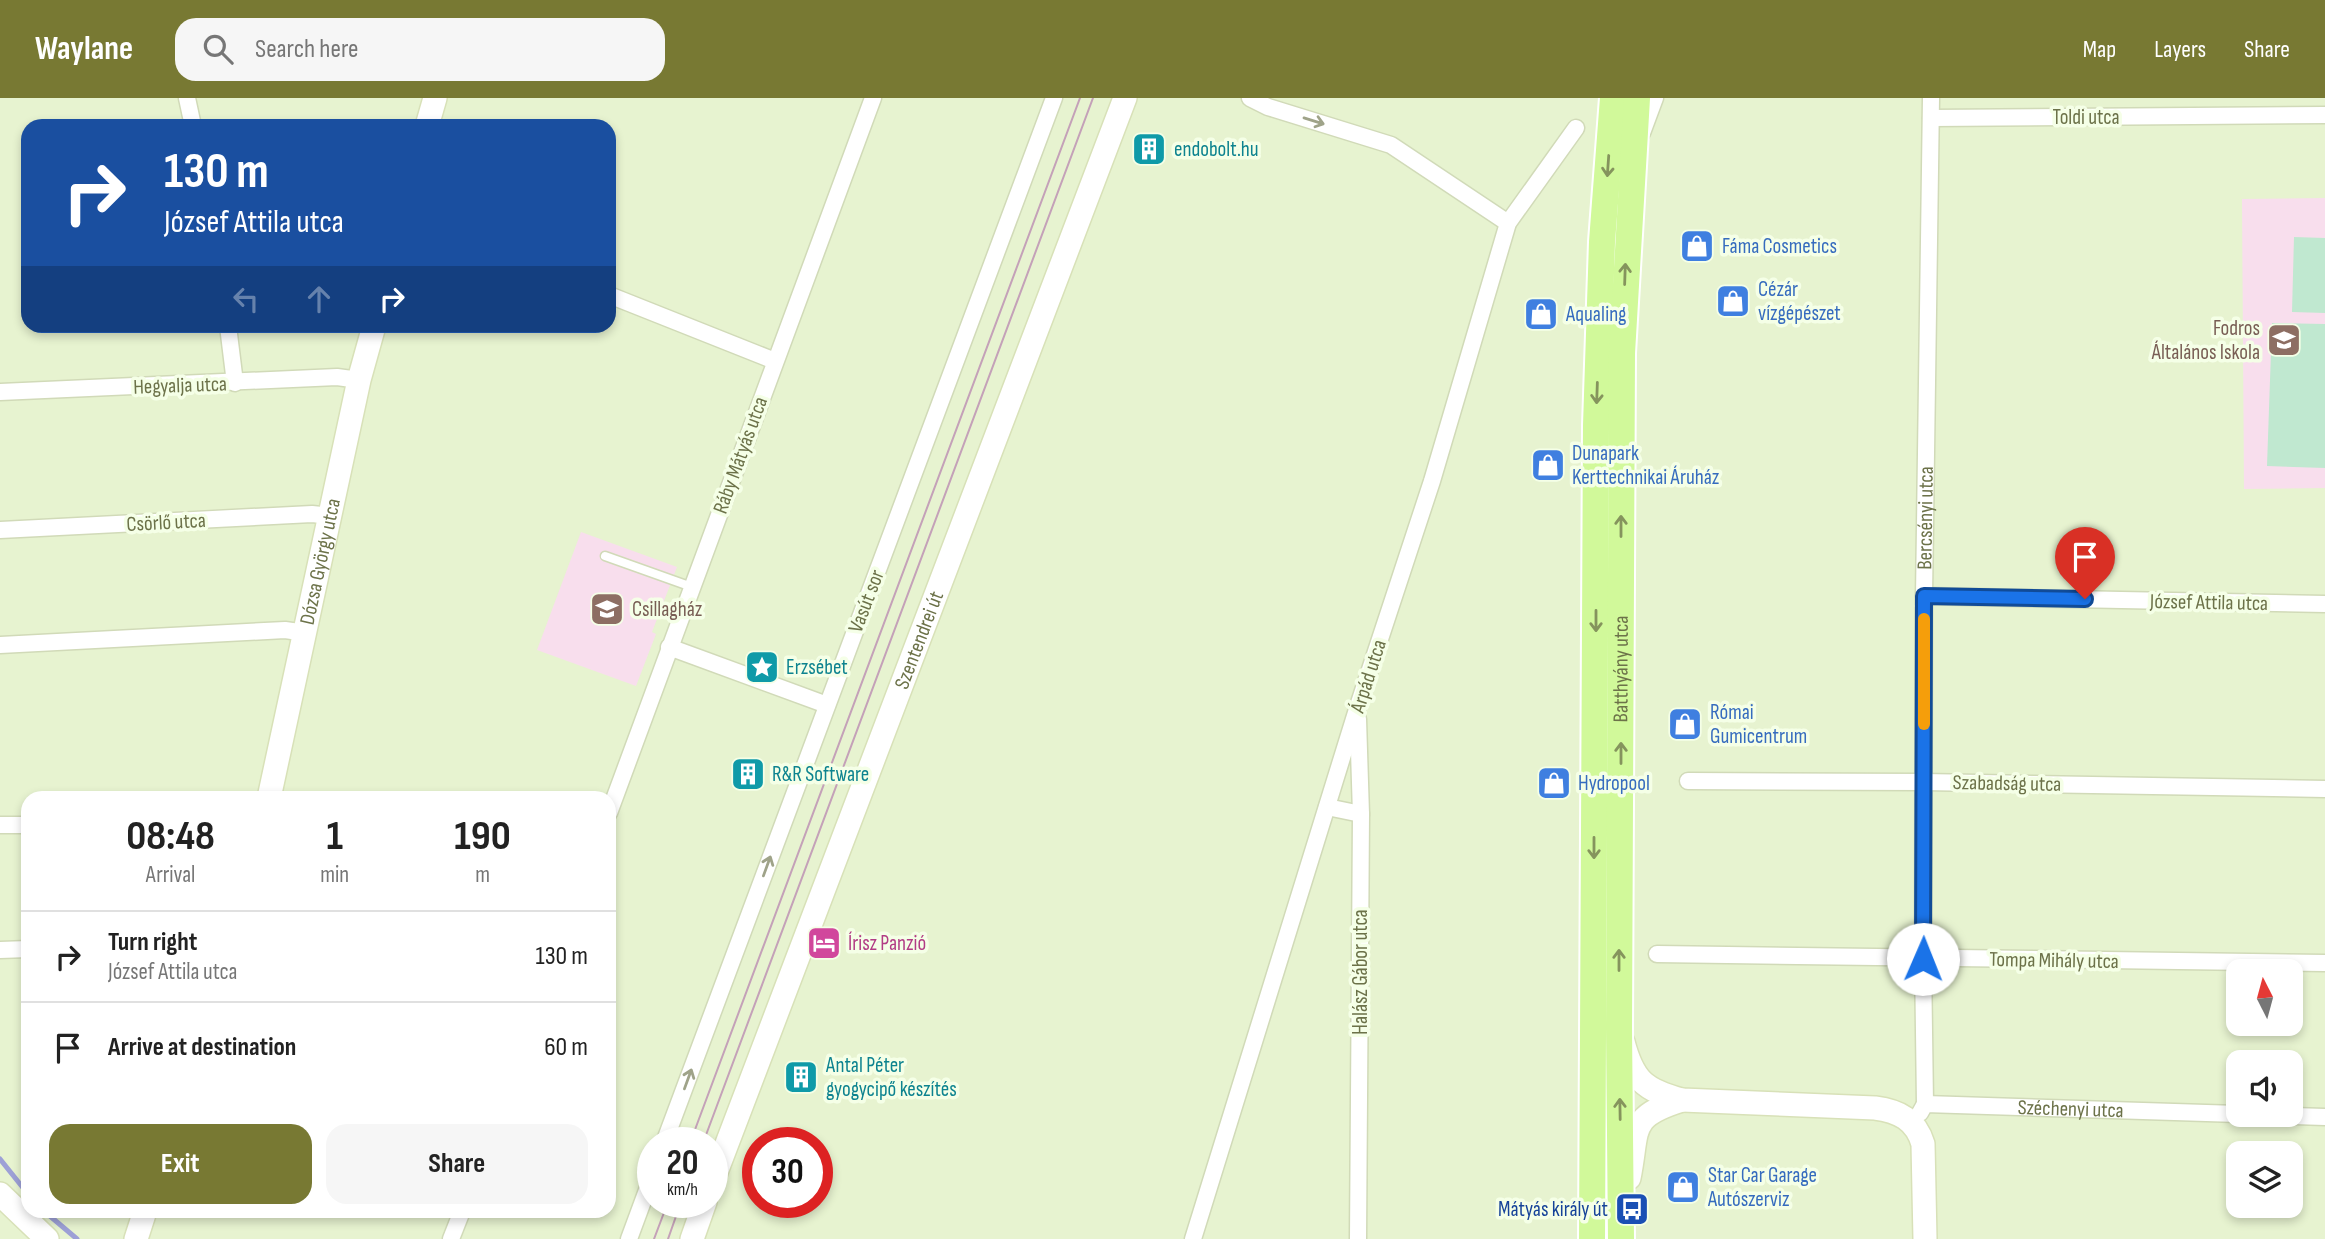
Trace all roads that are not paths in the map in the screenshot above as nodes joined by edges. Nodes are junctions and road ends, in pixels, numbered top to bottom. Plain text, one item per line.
1 (187, 98) edge
2 (435, 98) edge
3 (873, 98) edge
4 (1054, 98) edge
5 (1125, 98) edge
6 (1250, 98) edge
7 (1613, 98) edge
8 (1637, 98) edge
9 (1655, 98) edge
10 (1931, 98) edge
11 (2325, 115) edge
12 (1931, 118) junction
13 (192, 119) edge
14 (429, 119) edge
15 (1576, 128) dead end
16 (1633, 158) junction
17 (1508, 223) junction
18 (616, 298) edge
19 (229, 333) edge
20 (372, 333) edge
21 (775, 360) junction
22 (359, 380) junction
23 (235, 383) junction
24 (0, 392) edge
25 (331, 516) junction
26 (0, 530) edge
27 (605, 556) dead end
28 (692, 587) junction
29 (1924, 596) junction
30 (2325, 604) edge
31 (306, 633) junction
32 (0, 645) edge
33 (669, 647) junction
34 (827, 705) junction
35 (1358, 706) junction
36 (1688, 781) dead end
37 (1924, 782) junction
38 (2325, 789) edge
39 (271, 791) edge
40 (616, 794) edge
41 (1326, 807) junction
42 (1361, 814) junction
43 (0, 825) edge
44 (21, 825) edge
45 (21, 949) edge
46 (0, 950) edge
47 (1657, 954) dead end
48 (1923, 959) junction
49 (2325, 963) edge
50 (1619, 1028) junction
51 (1682, 1100) junction
52 (1925, 1104) junction
53 (2226, 1114) edge
54 (2303, 1116) edge
55 (2325, 1117) edge
56 (670, 1127) edge
57 (1917, 1130) junction
58 (728, 1141) edge
59 (0, 1194) edge
60 (1621, 1202) junction
61 (21, 1214) edge
62 (637, 1217) edge
63 (25, 1218) edge
64 (143, 1218) edge
65 (459, 1218) edge
66 (699, 1218) edge
67 (47, 1239) edge
68 (136, 1239) edge
69 (451, 1239) edge
70 (629, 1239) edge
71 (691, 1239) edge
72 (1193, 1239) edge
73 (1358, 1239) edge
74 (1592, 1239) edge
75 (1621, 1239) edge
76 (1925, 1239) edge

1 - 13 street
2 - 14 street
3 - 21 street, Ráby Mátyás utca
4 - 34 street, Vasút sor
5 - 58 street, Szentendrei út
6 -> 17 street
7 -> 74 main road, Batthyány utca
8 - 16 main road, Batthyány utca
9 - 16 street
10 - 12 street, Bercsényi utca
11 - 12 street, Toldi utca
12 - 29 street, Bercsényi utca
15 - 17 street, Árpád utca
50 -> 16 main road, Batthyány utca
17 - 35 street, Árpád utca
18 - 21 street
19 - 23 street
20 - 22 street, Dózsa György utca
21 - 28 street, Ráby Mátyás utca
22 - 23 street, Hegyalja utca
22 - 25 street, Dózsa György utca
23 - 24 street, Hegyalja utca
25 - 26 street, Csörlő utca
25 - 31 street, Dózsa György utca
27 - 28 lane
28 - 33 street, Ráby Mátyás utca
29 - 30 street, József Attila utca
29 - 37 street, Bercsényi utca
31 - 32 street
31 - 39 street, Dózsa György utca
33 - 34 street
33 - 40 street, Ráby Mátyás utca
56 -> 34 street, Vasút sor
35 - 41 street, Árpád utca
35 - 42 street, Halász Gábor utca
36 - 37 street, Szabadság utca
37 - 38 street, Szabadság utca
37 - 48 street, Bercsényi utca
41 - 42 street
41 - 72 street, Árpád utca
42 - 73 street, Halász Gábor utca
43 - 44 street
45 - 46 street
47 - 48 street, Tompa Mihály utca
48 - 49 street, Tompa Mihály utca
48 - 52 street, Bercsényi utca
50 - 51 street
60 -> 50 main road, Batthyány utca
51 - 57 street
51 - 60 street
52 - 53 street, Széchenyi utca
52 - 57 street
54 - 55 street
57 - 76 street
59 - 61 street
60 - 75 main road, Batthyány utca
62 - 70 street
63 - 67 street
64 - 68 street
65 - 69 street
66 - 71 street

